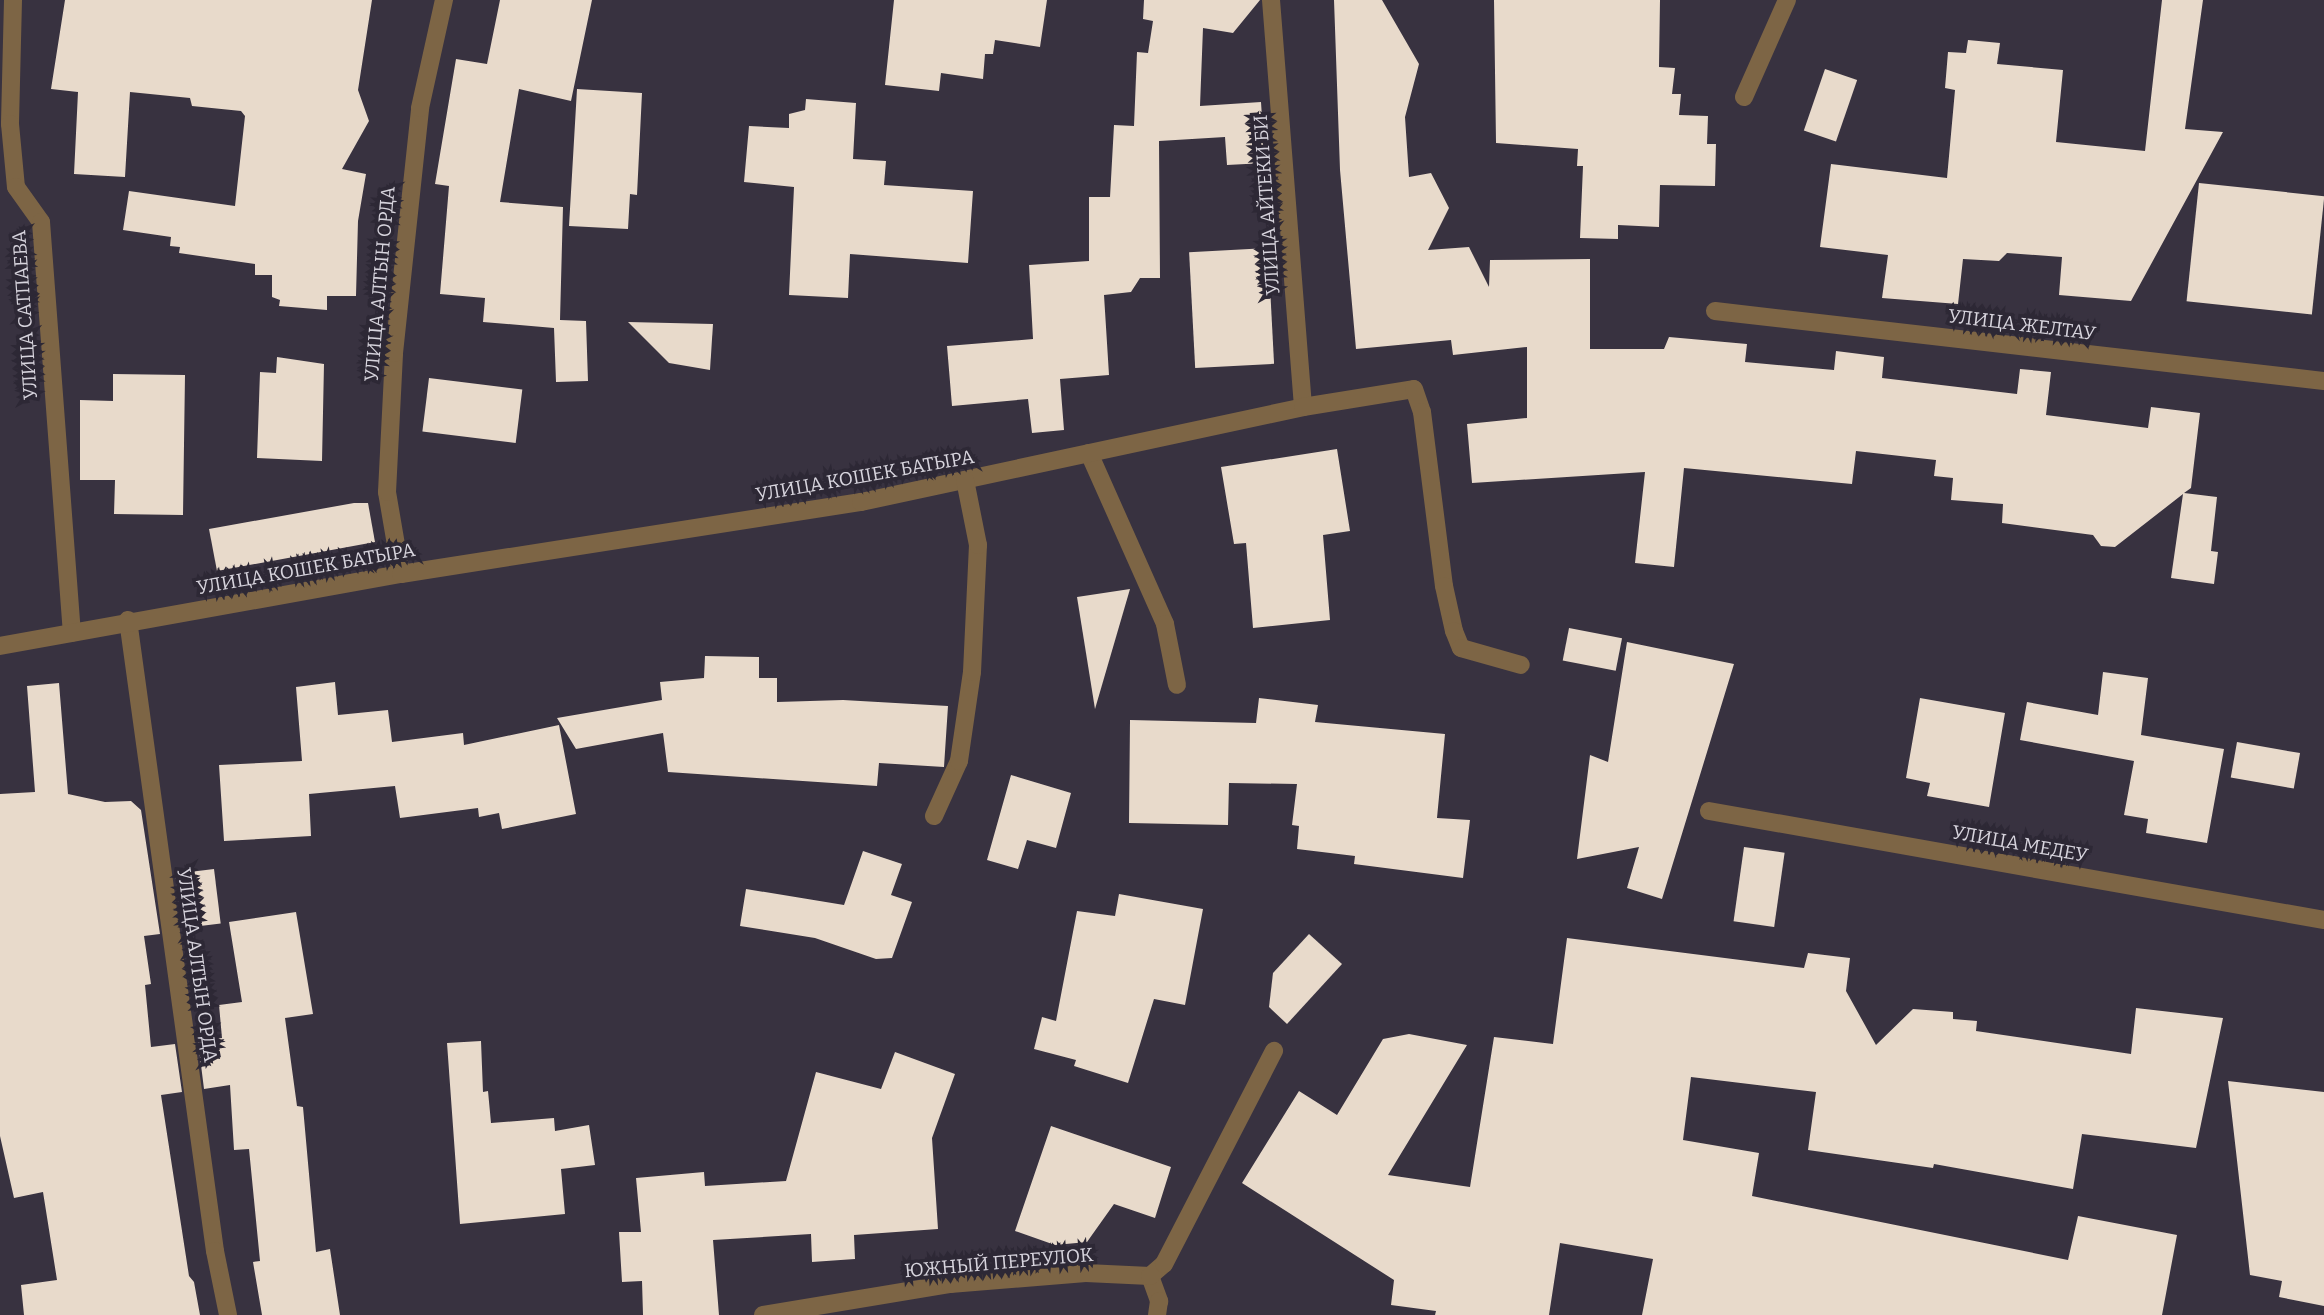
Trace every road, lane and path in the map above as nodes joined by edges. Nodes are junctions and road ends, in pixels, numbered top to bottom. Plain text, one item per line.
1 (13, 0) edge
2 (444, 0) edge
3 (1271, 0) edge
4 (1787, 0) edge
5 (1744, 97) dead end
6 (1715, 311) dead end
7 (2324, 382) edge
8 (1303, 407) junction
9 (1089, 453) junction
10 (965, 480) junction
11 (401, 574) junction
12 (128, 620) junction
13 (72, 633) junction
14 (0, 646) edge
15 (1521, 664) dead end
16 (1177, 685) dead end
17 (1709, 811) dead end
18 (934, 816) dead end
19 (2324, 920) edge
20 (1274, 1051) dead end
21 (1150, 1276) junction
22 (228, 1315) edge
23 (763, 1315) edge
24 (1157, 1315) edge

1 - 13 street, УЛИЦА САТПАЕВА
2 - 11 street, УЛИЦА АЛТЫН ОРДА
3 - 8 street, УЛИЦА АЙТЕКИ БИ
4 - 5 street
6 - 7 street, УЛИЦА ЖЕЛТАУ
8 - 9 street, УЛИЦА КОШЕК БАТЫРА
8 - 15 street, УЛИЦА КОШЕК БАТЫРА
9 - 10 street, УЛИЦА КОШЕК БАТЫРА
9 - 16 street
10 - 11 street, УЛИЦА КОШЕК БАТЫРА
10 - 18 street
11 - 12 street, УЛИЦА КОШЕК БАТЫРА
12 - 13 street, УЛИЦА КОШЕК БАТЫРА
12 - 22 street, УЛИЦА АЛТЫН ОРДА
13 - 14 street, УЛИЦА КОШЕК БАТЫРА
17 - 19 street, УЛИЦА МЕДЕУ
20 - 21 street
21 - 23 street, ЮЖНЫЙ ПЕРЕУЛОК
21 - 24 street

